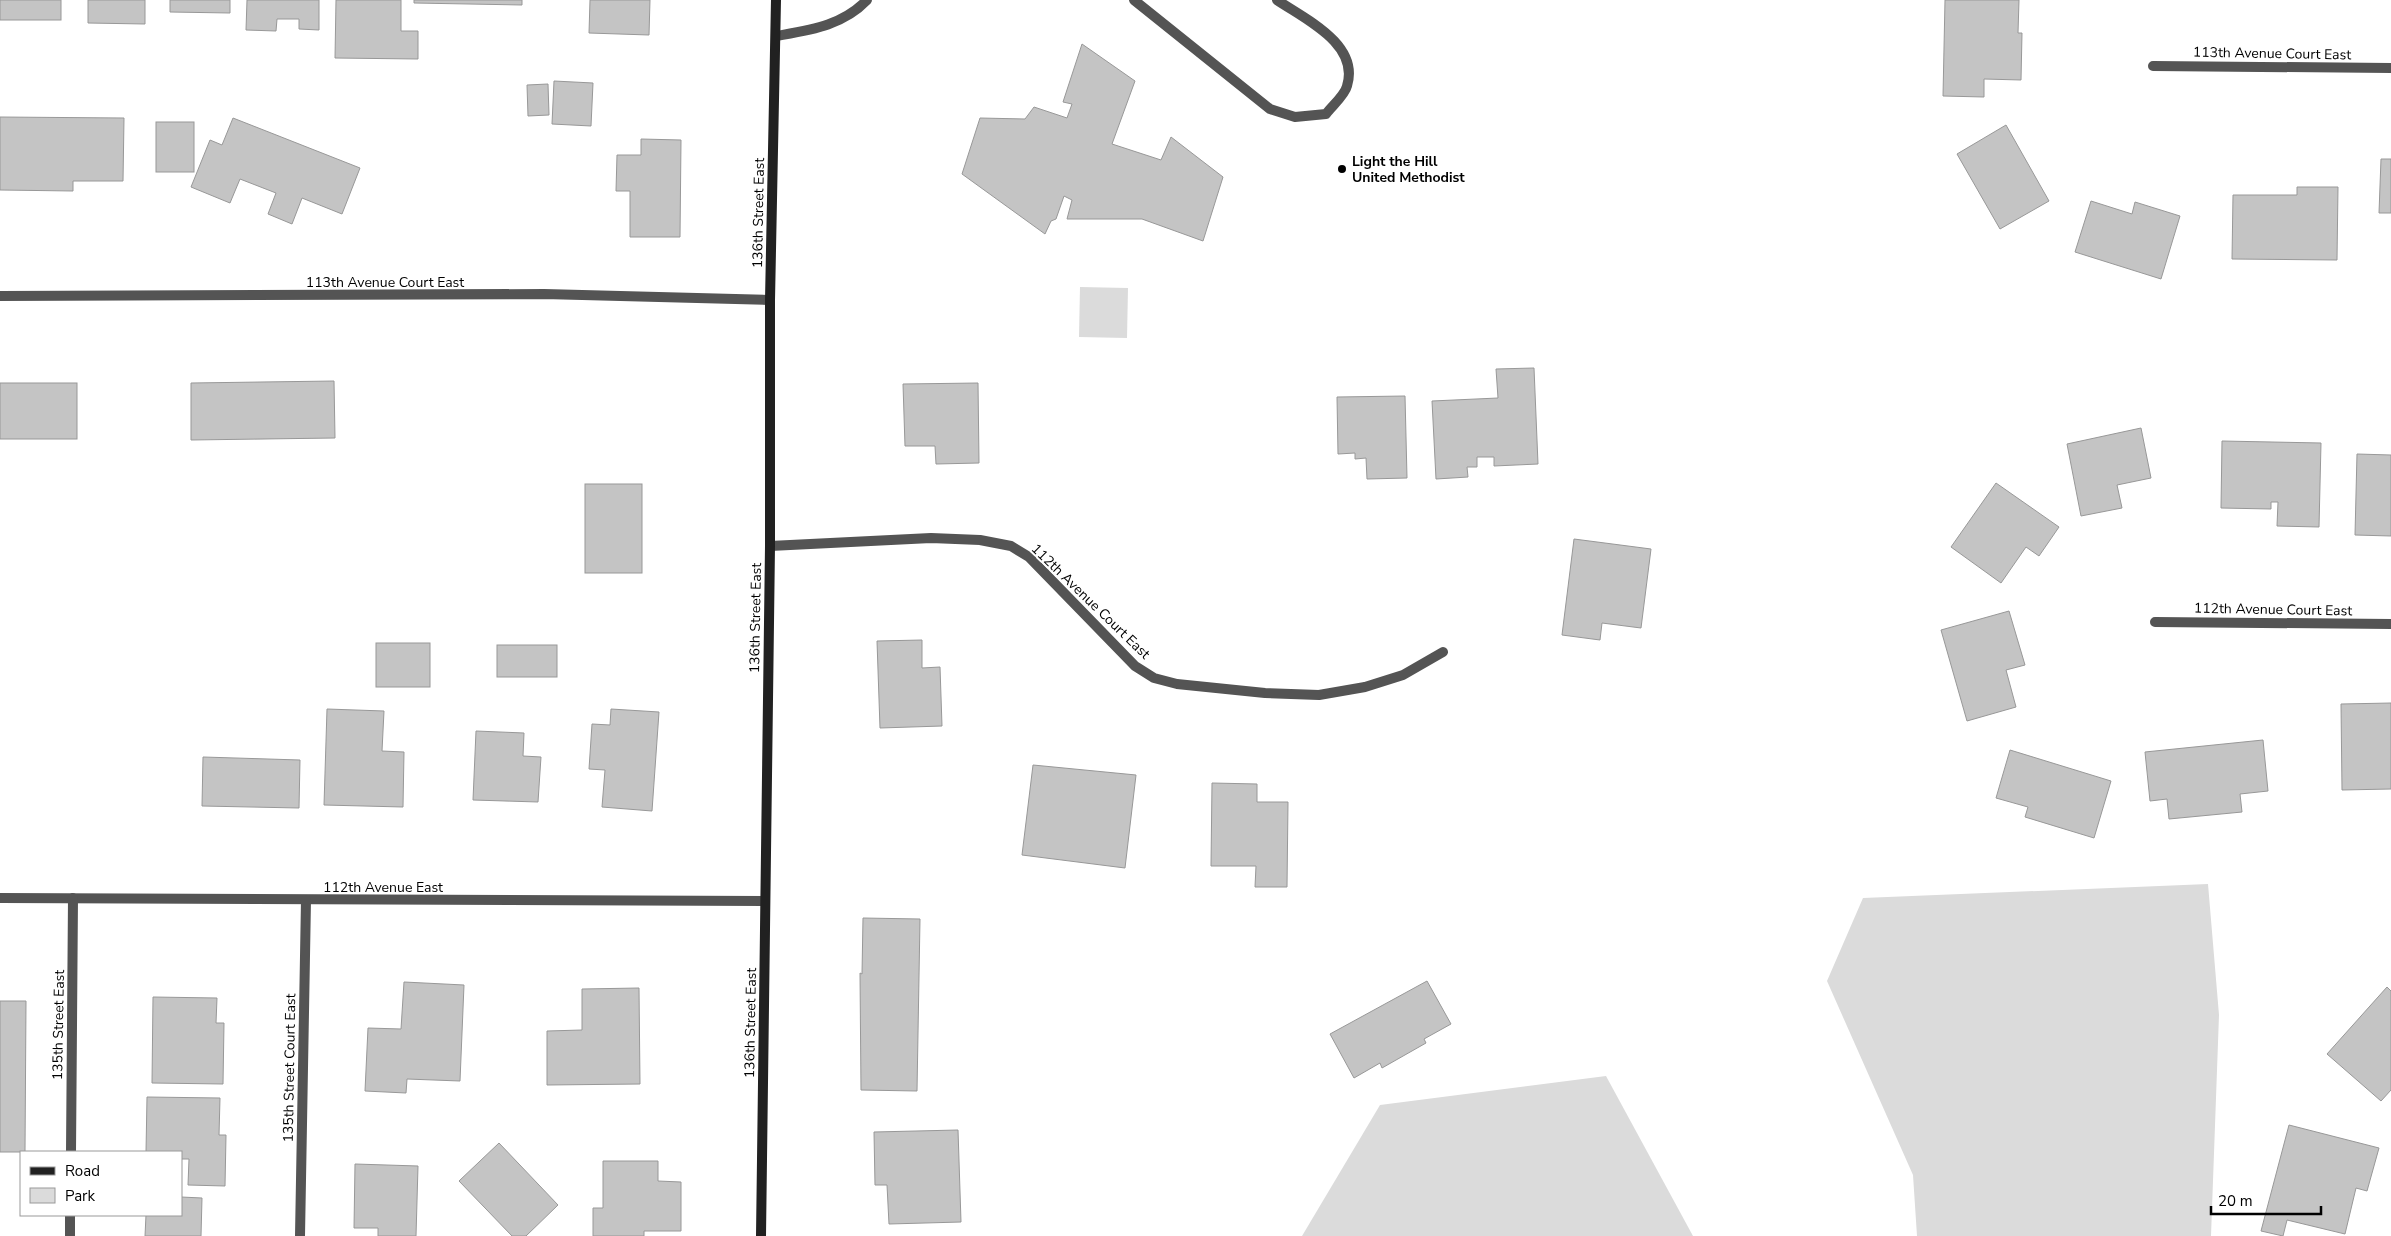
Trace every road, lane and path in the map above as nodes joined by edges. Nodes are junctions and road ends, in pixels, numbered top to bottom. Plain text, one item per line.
1 (776, 0) edge
2 (867, 0) edge
3 (1134, 0) edge
4 (1277, 0) edge
5 (776, 36) junction
6 (2153, 66) dead end
7 (2391, 68) edge
8 (0, 296) edge
9 (770, 300) junction
10 (770, 546) junction
11 (2155, 622) dead end
12 (2391, 624) edge
13 (1443, 652) dead end
14 (0, 898) edge
15 (73, 898) junction
16 (306, 900) junction
17 (765, 901) junction
18 (71, 1151) edge
19 (70, 1216) edge
20 (70, 1236) edge
21 (300, 1236) edge
22 (760, 1236) edge

1 - 5 street, 136th Street East
2 - 5 street
3 - 4 street
5 - 9 street, 136th Street East
6 - 7 street, 113th Avenue Court East
8 - 9 street, 113th Avenue Court East
9 - 10 street, 136th Street East
10 - 13 street, 112th Avenue Court East
10 - 17 street, 136th Street East
11 - 12 street, 112th Avenue Court East
14 - 15 street, 112th Avenue East
15 - 16 street, 112th Avenue East
15 - 18 street, 135th Street East
16 - 17 street, 112th Avenue East
16 - 21 street, 135th Street Court East
17 - 22 street, 136th Street East
19 - 20 street

